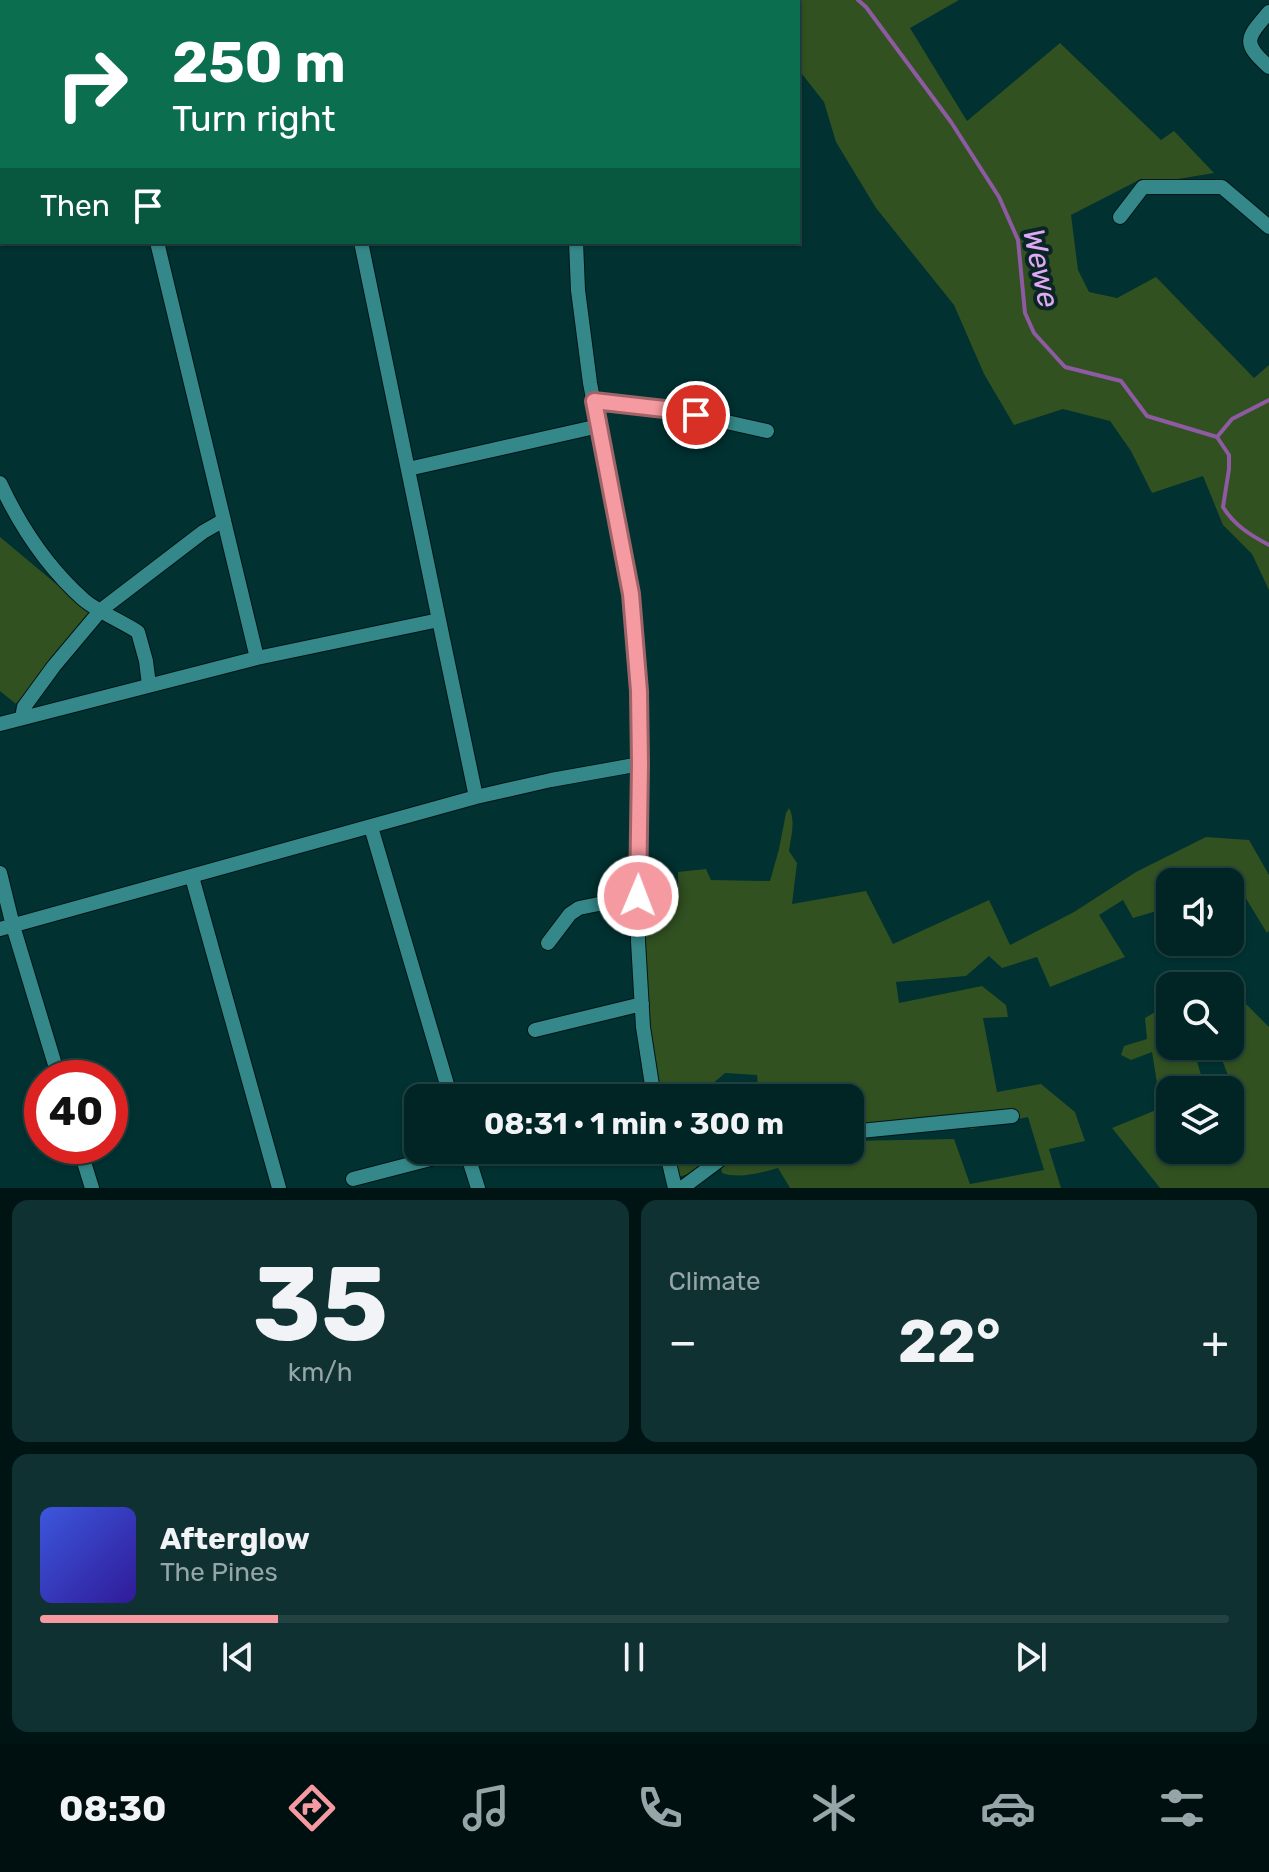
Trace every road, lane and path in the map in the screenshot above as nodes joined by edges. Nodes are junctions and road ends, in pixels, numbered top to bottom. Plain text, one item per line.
1 (1269, 12) edge
2 (1269, 67) edge
3 (1120, 217) dead end
4 (1269, 227) edge
5 (157, 244) edge
6 (361, 244) edge
7 (576, 244) edge
8 (594, 401) junction
9 (599, 426) junction
10 (767, 431) dead end
11 (408, 469) junction
12 (0, 483) edge
13 (224, 520) junction
14 (101, 610) junction
15 (439, 620) junction
16 (257, 658) junction
17 (149, 685) junction
18 (22, 718) junction
19 (0, 724) edge
20 (640, 764) junction
21 (476, 797) junction
22 (371, 827) junction
23 (0, 873) edge
24 (192, 877) junction
25 (638, 896) junction
26 (7, 928) edge
27 (548, 943) dead end
28 (642, 1004) junction
29 (535, 1030) dead end
30 (53, 1060) edge
31 (447, 1084) edge
32 (651, 1084) edge
33 (1012, 1116) dead end
34 (864, 1131) edge
35 (85, 1164) edge
36 (411, 1164) edge
37 (470, 1164) edge
38 (669, 1164) edge
39 (714, 1164) edge
40 (353, 1179) dead end
41 (92, 1188) edge
42 (279, 1188) edge
43 (478, 1188) edge
44 (675, 1188) edge
45 (682, 1188) edge

1 - 2 street
3 - 4 street
5 - 13 street
6 - 11 street
7 - 8 street
8 - 9 street
8 - 10 street
9 - 11 street
9 - 20 street
11 - 15 street
12 - 14 street
13 - 14 street
13 - 16 street
14 - 17 street
14 - 18 street
15 - 16 street
15 - 21 street
16 - 17 street
17 - 18 street
18 - 19 street
20 - 21 street
20 - 25 street
21 - 22 street
22 - 24 street
22 - 31 street
23 - 26 street
24 - 26 street
24 - 42 street
25 - 27 street
25 - 28 street
26 - 30 street
28 - 29 street
28 - 32 street
33 - 34 street
35 - 41 street
36 - 40 street
37 - 43 street
38 - 44 street
39 - 45 street

